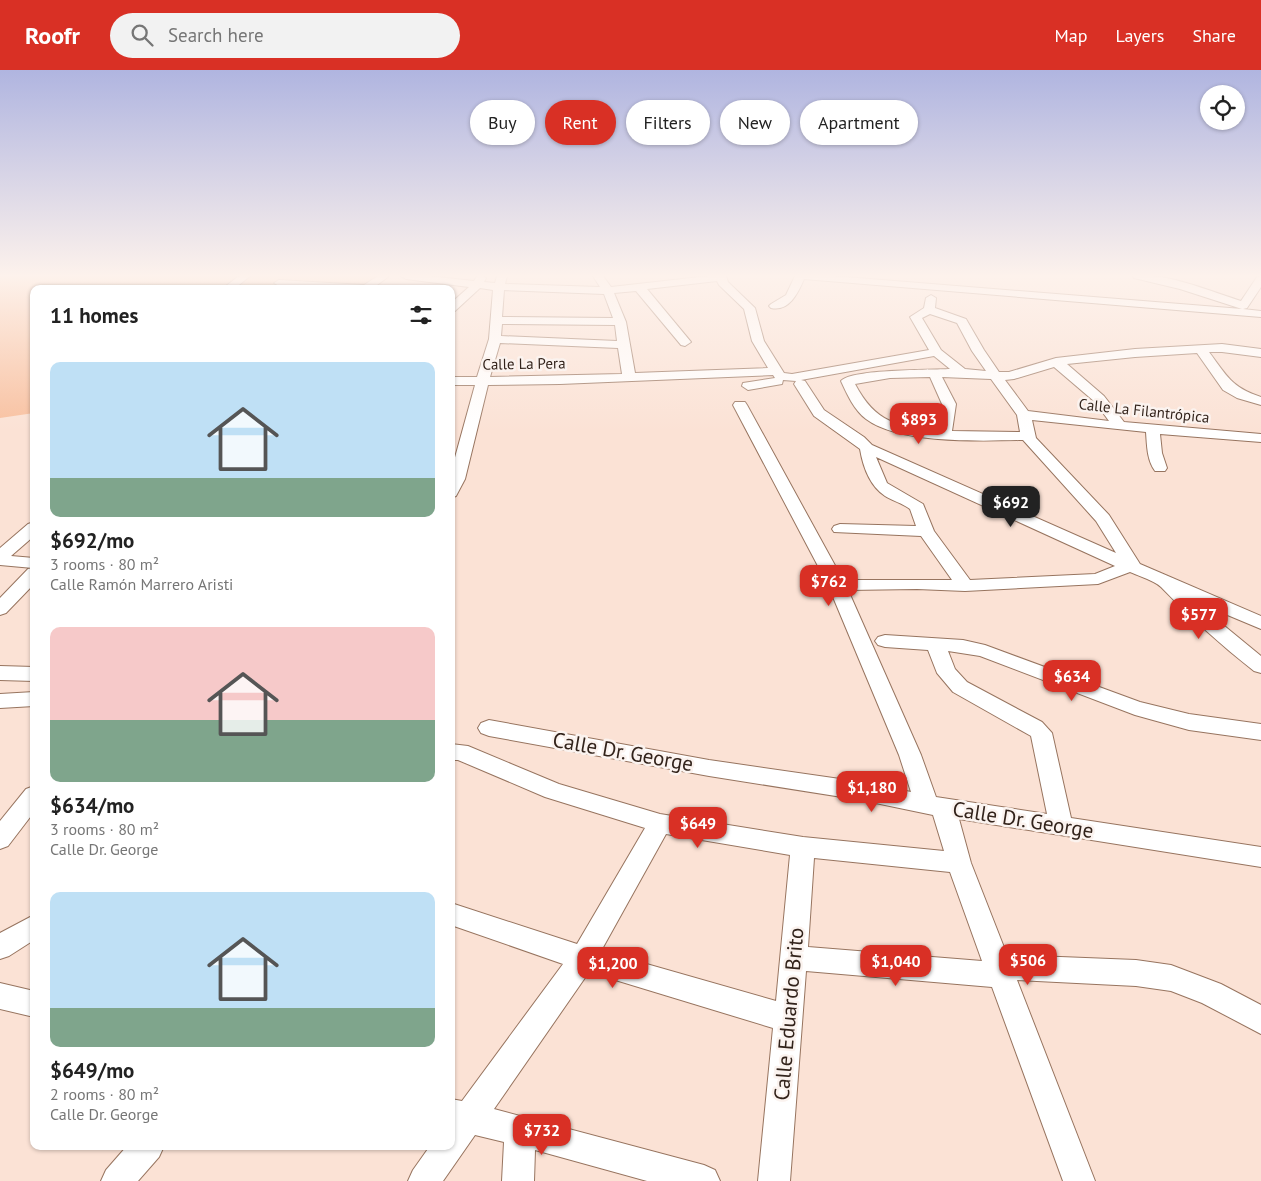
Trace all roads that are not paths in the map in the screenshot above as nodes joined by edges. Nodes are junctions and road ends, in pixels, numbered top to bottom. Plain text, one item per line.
1 (496, 328) edge
2 (621, 328) edge
3 (673, 328) edge
4 (754, 328) edge
5 (922, 328) edge
6 (966, 328) edge
7 (495, 339) junction
8 (685, 342) dead end
9 (624, 345) junction
10 (1200, 349) junction
11 (936, 352) junction
12 (1261, 353) edge
13 (1056, 362) junction
14 (778, 370) junction
15 (934, 373) junction
16 (962, 373) junction
17 (994, 376) junction
18 (630, 377) junction
19 (455, 381) edge
20 (482, 381) junction
21 (796, 381) junction
22 (847, 381) junction
23 (748, 386) dead end
24 (1261, 401) edge
25 (740, 405) dead end
26 (1024, 415) junction
27 (880, 422) junction
28 (1119, 426) junction
29 (1153, 430) junction
30 (945, 434) junction
31 (1028, 436) junction
32 (1261, 438) edge
33 (863, 444) junction
34 (1160, 468) dead end
35 (455, 475) edge
36 (840, 529) dead end
37 (30, 531) edge
38 (926, 531) junction
39 (0, 558) edge
40 (30, 562) edge
41 (1132, 565) junction
42 (30, 577) edge
43 (1165, 583) junction
44 (837, 585) junction
45 (965, 586) junction
46 (0, 609) edge
47 (1261, 622) edge
48 (886, 641) dead end
49 (936, 644) junction
50 (1261, 666) edge
51 (0, 673) edge
52 (30, 674) edge
53 (30, 699) edge
54 (0, 701) edge
55 (489, 728) dead end
56 (1261, 732) edge
57 (455, 752) edge
58 (30, 800) edge
59 (934, 806) junction
60 (660, 823) junction
61 (1061, 825) junction
62 (0, 839) edge
63 (803, 847) junction
64 (1261, 857) edge
65 (959, 863) junction
66 (455, 915) edge
67 (30, 928) edge
68 (0, 947) edge
69 (583, 958) junction
70 (794, 958) junction
71 (1000, 971) junction
72 (0, 996) edge
73 (30, 1003) edge
74 (789, 1019) junction
75 (1261, 1020) edge
76 (460, 1116) edge
77 (455, 1130) edge
78 (520, 1130) junction
79 (144, 1150) edge
80 (446, 1150) edge
81 (117, 1181) edge
82 (424, 1181) edge
83 (518, 1181) edge
84 (704, 1181) edge
85 (774, 1181) edge
86 (1079, 1181) edge

1 - 7 street
2 - 9 street
3 - 8 street
4 - 14 street
5 - 11 street
6 - 17 street
7 - 9 street
7 - 20 street
9 - 18 street
10 - 12 street
10 - 13 street
10 - 24 street
11 - 16 street
11 - 21 street
13 - 17 street
13 - 28 street
14 - 18 street, Calle La Pera
14 - 21 street
15 - 16 street
15 - 22 street
15 - 30 street
16 - 17 street
17 - 26 street
18 - 20 street, Calle La Pera
19 - 20 street, Calle La Pera
20 - 35 street
21 - 22 street
21 - 23 street
21 - 33 street
22 - 27 street
25 - 44 street
26 - 28 street, Calle La Filantrópica
26 - 31 street
27 - 30 street
27 - 33 street
28 - 29 street, Calle La Filantrópica
29 - 32 street, Calle La Filantrópica
29 - 34 street
30 - 31 street
31 - 41 street
33 - 38 street
33 - 41 street
36 - 38 street
37 - 39 street
38 - 45 street
39 - 40 street
41 - 43 street
41 - 45 street
42 - 46 street
43 - 47 street
43 - 50 street
44 - 45 street
44 - 59 street
48 - 49 street
49 - 56 street
49 - 61 street
51 - 52 street
53 - 54 street
55 - 59 street, Calle Dr. George
57 - 60 street
58 - 62 street
59 - 61 street, Calle Dr. George
59 - 65 street
60 - 63 street
60 - 69 street
61 - 64 street, Calle Dr. George
63 - 65 street
63 - 70 street, Calle Eduardo Brito
65 - 71 street
66 - 69 street
67 - 68 street
69 - 74 street
69 - 76 street
70 - 71 street
70 - 74 street, Calle Eduardo Brito
71 - 75 street
71 - 86 street
72 - 73 street
74 - 85 street, Calle Eduardo Brito
76 - 77 street
76 - 78 street
78 - 83 street
78 - 84 street
79 - 81 street
80 - 82 street

